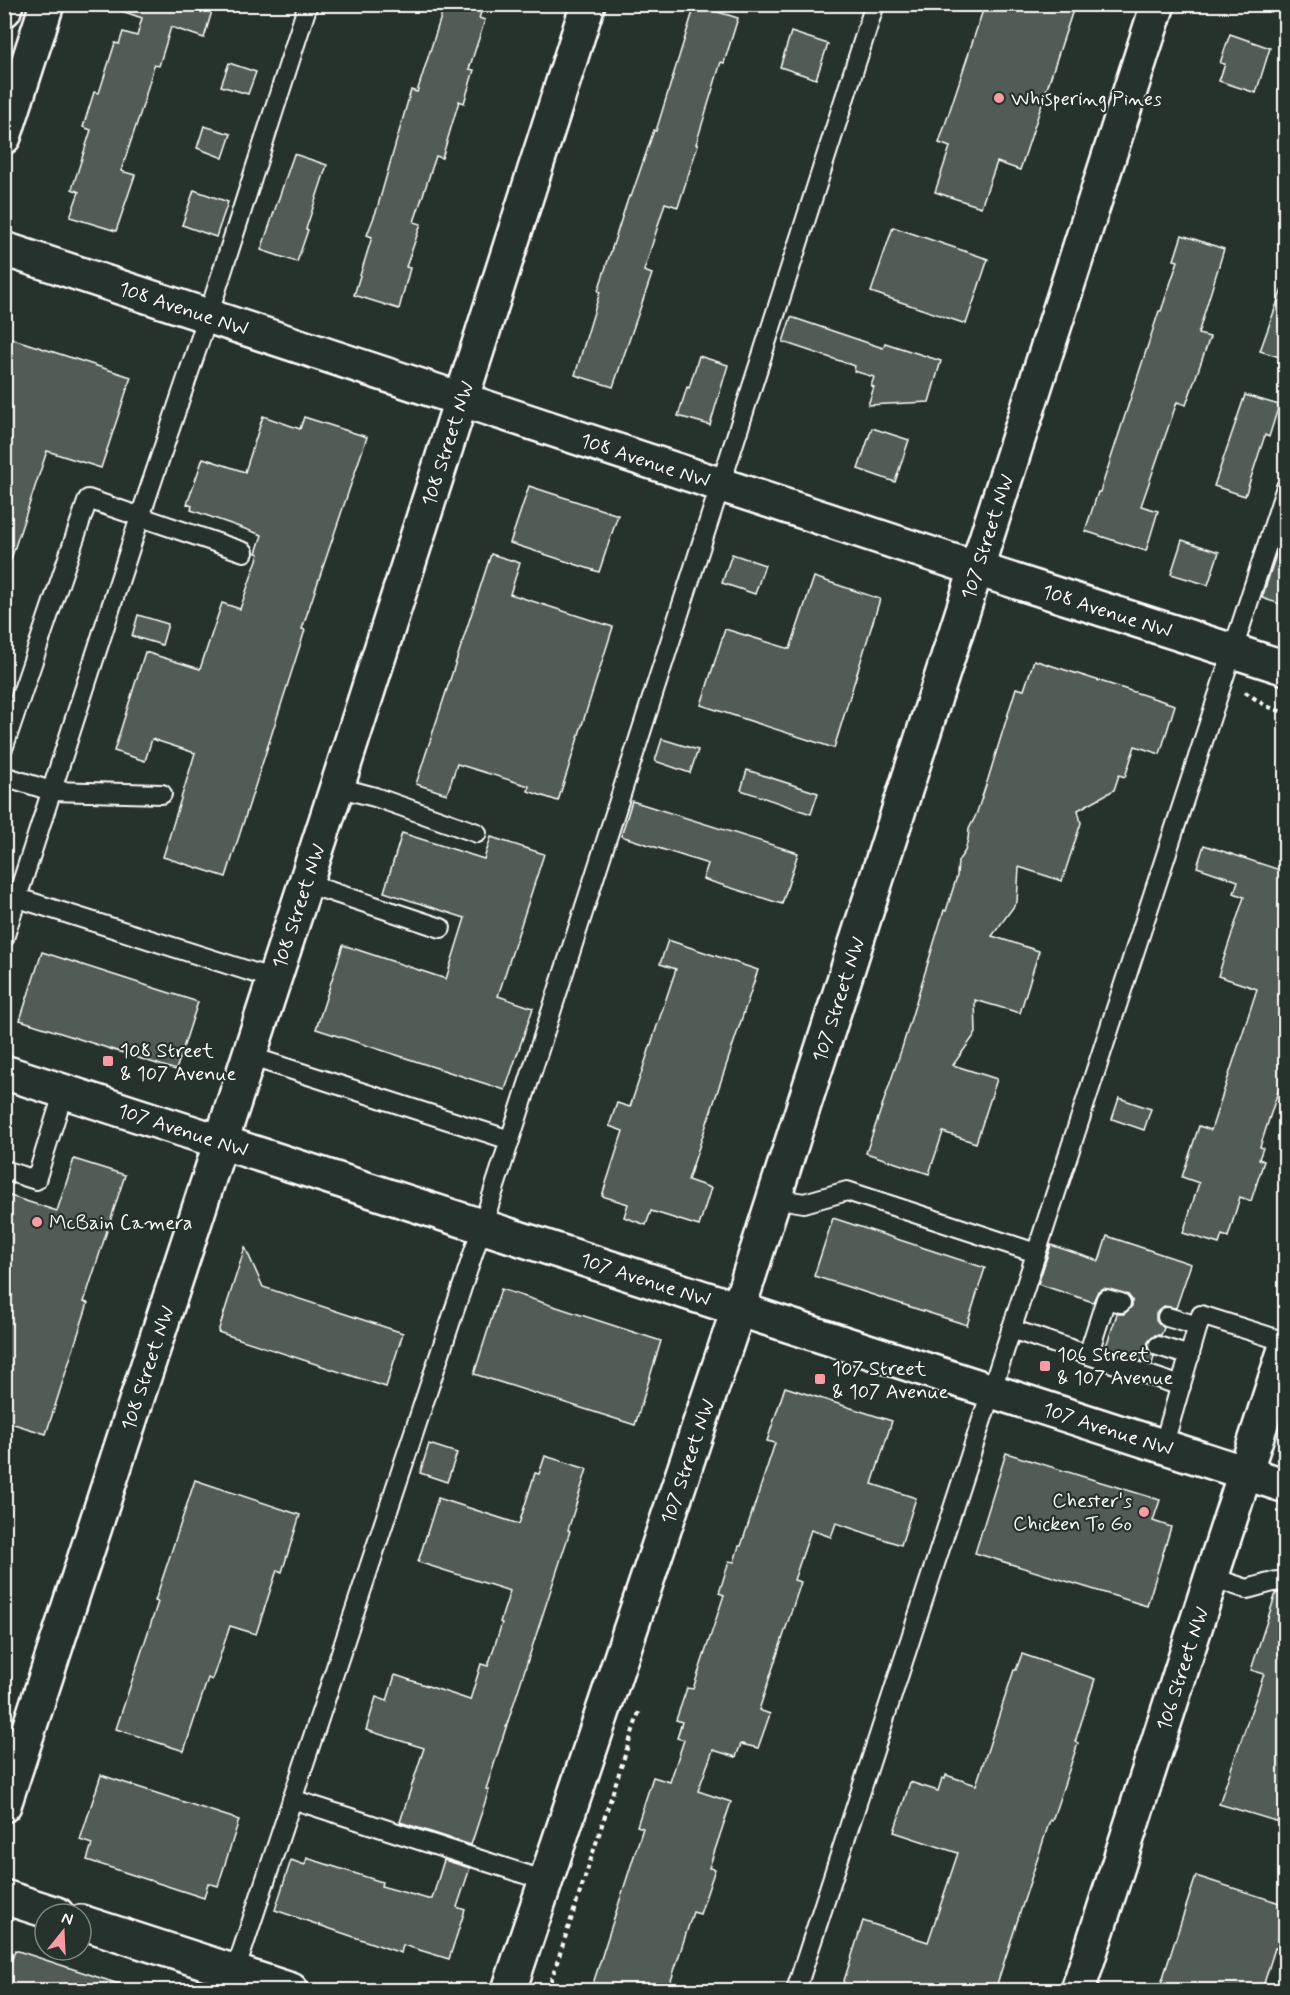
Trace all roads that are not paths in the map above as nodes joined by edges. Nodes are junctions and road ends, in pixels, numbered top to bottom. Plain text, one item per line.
1 (6, 4) edge
2 (48, 4) edge
3 (308, 4) edge
4 (588, 4) edge
5 (875, 4) edge
6 (1158, 4) edge
7 (4, 10) edge
8 (4, 137) edge
9 (4, 249) edge
10 (208, 316) junction
11 (462, 399) junction
12 (720, 484) junction
13 (1286, 487) edge
14 (140, 517) junction
15 (244, 552) dead end
16 (977, 569) junction
17 (1231, 651) junction
18 (1286, 668) edge
19 (4, 746) edge
20 (4, 776) edge
21 (337, 787) junction
22 (51, 791) junction
23 (162, 794) dead end
24 (477, 833) dead end
25 (305, 883) junction
26 (18, 898) junction
27 (441, 928) dead end
28 (4, 939) edge
29 (274, 979) junction
30 (249, 1056) junction
31 (4, 1072) edge
32 (64, 1091) junction
33 (510, 1140) junction
34 (221, 1142) junction
35 (4, 1170) edge
36 (773, 1198) junction
37 (482, 1227) junction
38 (1036, 1253) junction
39 (1121, 1303) dead end
40 (738, 1310) junction
41 (1167, 1317) dead end
42 (1198, 1326) junction
43 (1011, 1329) junction
44 (1286, 1344) edge
45 (1158, 1346) dead end
46 (1088, 1355) junction
47 (1190, 1356) junction
48 (1181, 1386) junction
49 (990, 1391) junction
50 (1162, 1447) junction
51 (1245, 1473) junction
52 (1286, 1486) edge
53 (1211, 1577) junction
54 (1286, 1584) edge
55 (292, 1799) junction
56 (4, 1805) edge
57 (546, 1881) junction
58 (4, 1897) edge
59 (33, 1906) edge
60 (93, 1927) edge
61 (231, 1981) edge
62 (291, 1990) edge
63 (508, 1990) edge
64 (796, 1990) edge
65 (1078, 1990) edge

1 - 7 street
2 - 8 street
3 - 10 lane
4 - 11 street, 108 Street NW
5 - 12 lane
6 - 16 street, 107 Street NW
9 - 10 street, 108 Avenue NW
10 - 11 street, 108 Avenue NW
10 - 14 lane
11 - 12 street, 108 Avenue NW
11 - 21 street, 108 Street NW
12 - 16 street, 108 Avenue NW
12 - 33 lane
13 - 17 lane
14 - 15 lane
14 - 19 lane
14 - 22 lane
16 - 17 street, 108 Avenue NW
16 - 36 street, 107 Street NW
17 - 18 street, 108 Avenue NW
17 - 38 lane
20 - 22 lane
21 - 24 lane
21 - 25 street, 108 Street NW
22 - 23 lane
22 - 26 lane
25 - 27 lane
25 - 29 street, 108 Street NW
26 - 28 lane
26 - 29 lane
29 - 30 street, 108 Street NW
30 - 33 lane
30 - 34 street, 108 Street NW
31 - 32 street, 107 Avenue NW
32 - 34 street, 107 Avenue NW
32 - 35 lane
33 - 37 lane
34 - 37 street, 107 Avenue NW
34 - 56 street, 108 Street NW
36 - 38 lane
36 - 40 street, 107 Street NW
37 - 40 street, 107 Avenue NW
37 - 55 lane
38 - 43 lane
39 - 46 lane
40 - 49 street, 107 Avenue NW
40 - 57 street, 107 Street NW
41 - 42 lane
42 - 44 lane
42 - 47 lane
43 - 46 lane
43 - 49 lane
44 - 51 street, 106 Street NW
45 - 47 lane
46 - 48 lane
47 - 48 lane
48 - 50 lane
49 - 50 street, 107 Avenue NW
49 - 64 lane
50 - 51 street, 107 Avenue NW
51 - 52 street, 107 Avenue NW
51 - 53 street, 106 Street NW
53 - 54 lane
53 - 65 street, 106 Street NW
55 - 57 lane
55 - 61 lane
57 - 63 street, 107 Street NW
58 - 59 street
60 - 61 street
61 - 62 street

